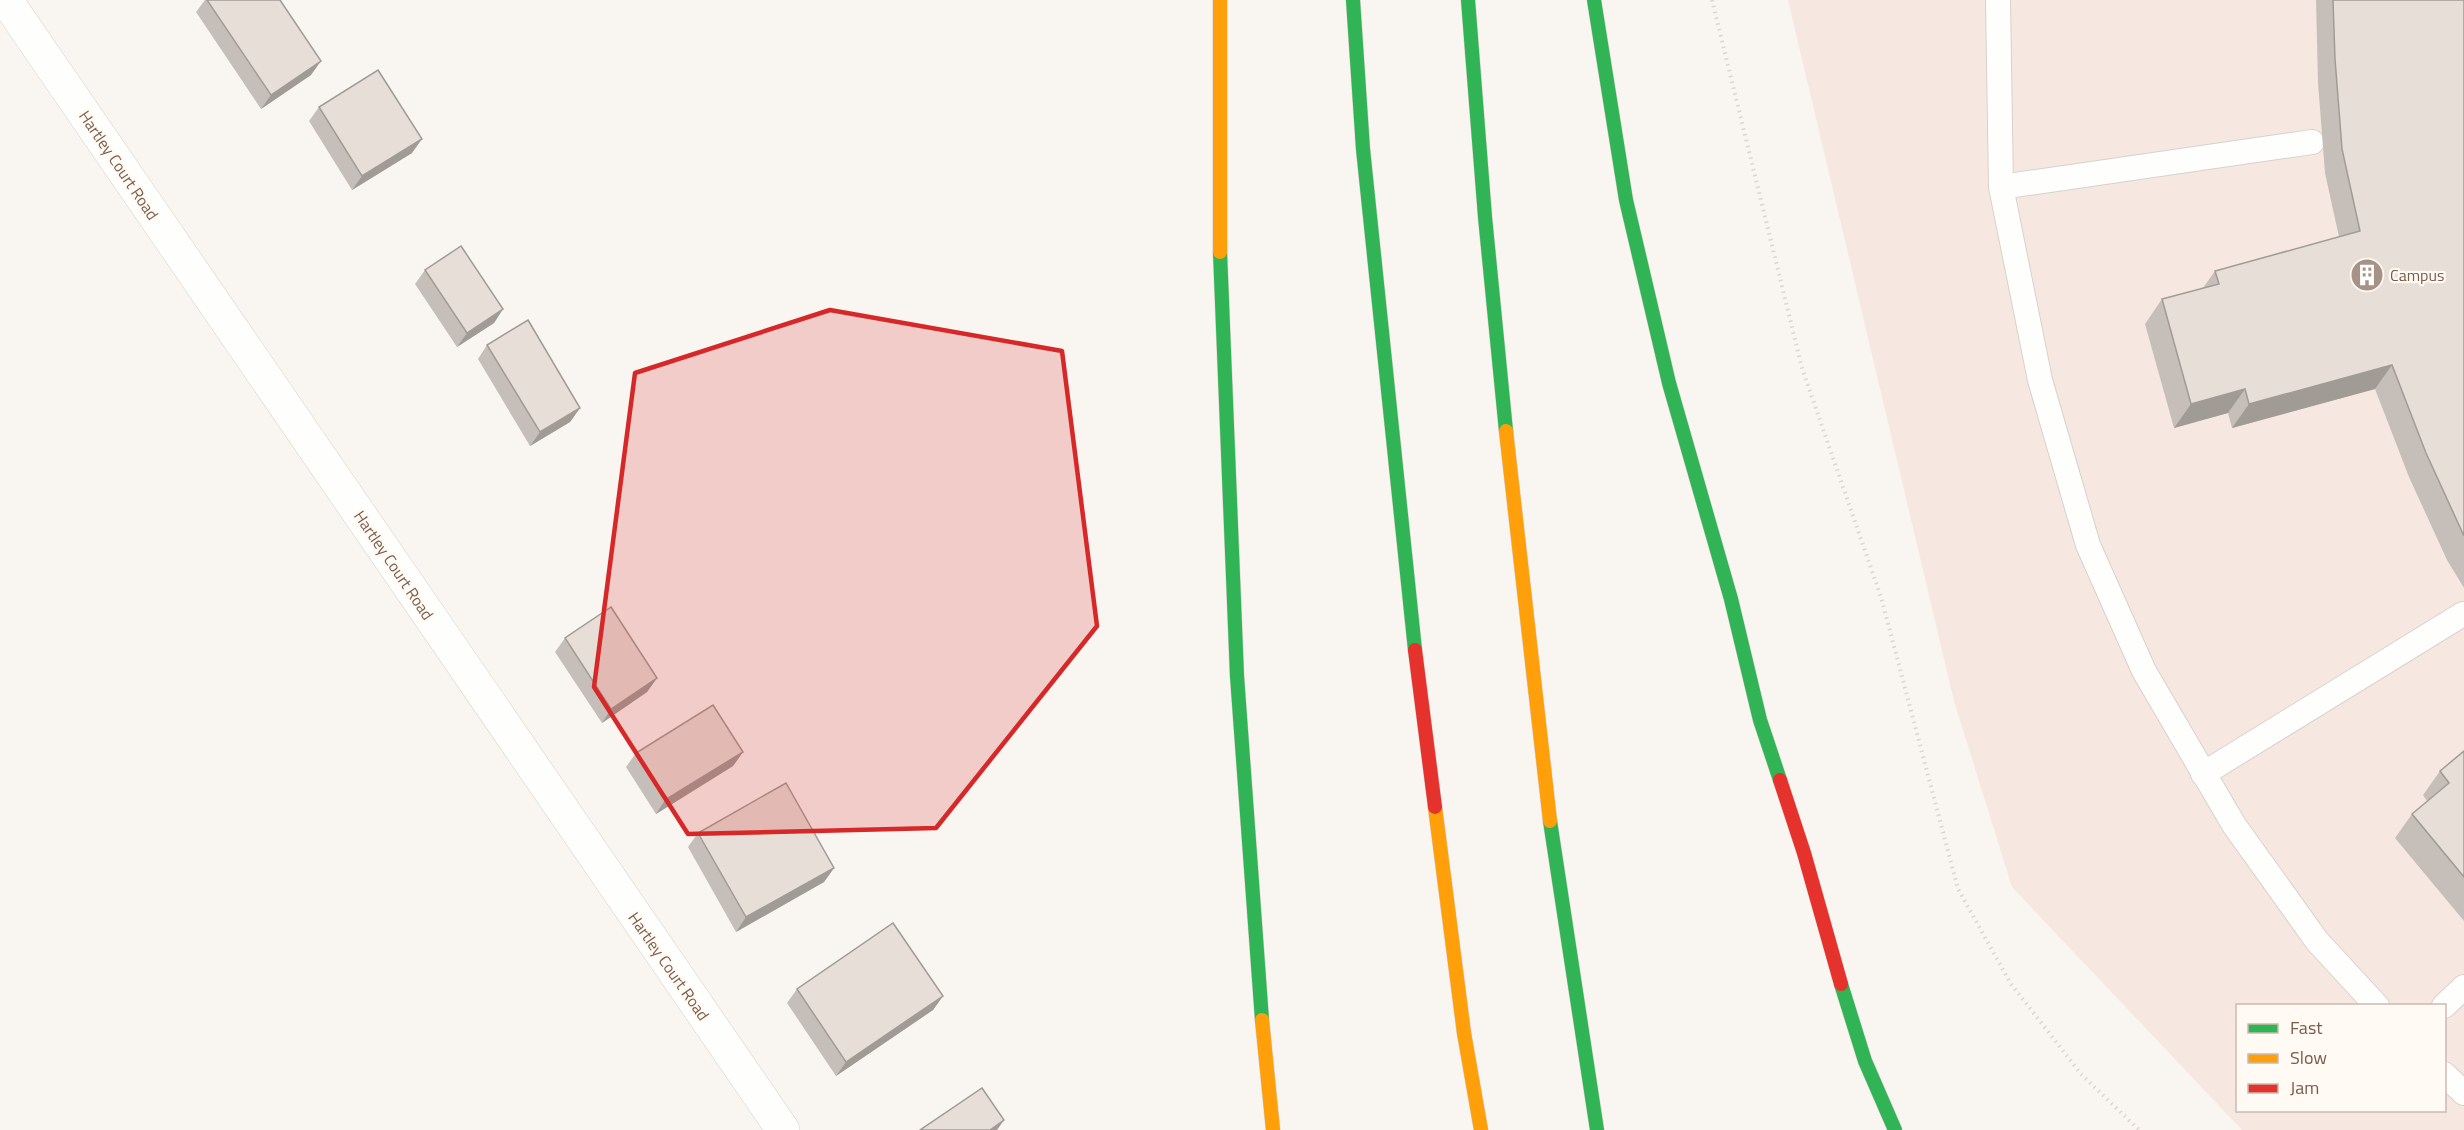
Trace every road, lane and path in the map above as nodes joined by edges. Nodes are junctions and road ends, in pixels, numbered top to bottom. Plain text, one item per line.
1 (6, 0) edge
2 (1220, 0) edge
3 (1353, 0) edge
4 (1468, 0) edge
5 (1594, 0) edge
6 (1712, 0) edge
7 (1998, 0) edge
8 (2312, 142) dead end
9 (2001, 187) junction
10 (2463, 614) edge
11 (2203, 774) junction
12 (2464, 987) edge
13 (2376, 1004) edge
14 (2446, 1005) edge
15 (2446, 1075) edge
16 (2464, 1093) edge
17 (783, 1130) edge
18 (1273, 1130) edge
19 (1481, 1130) edge
20 (1597, 1130) edge
21 (1895, 1130) edge
22 (2139, 1130) edge

1 - 17 street, Hartley Court Road
2 - 18 highway
3 - 19 highway
4 - 20 highway
5 - 21 highway
6 - 22 path
7 - 9 lane
8 - 9 lane
9 - 11 lane
10 - 11 lane
11 - 13 lane
12 - 14 lane
15 - 16 lane

